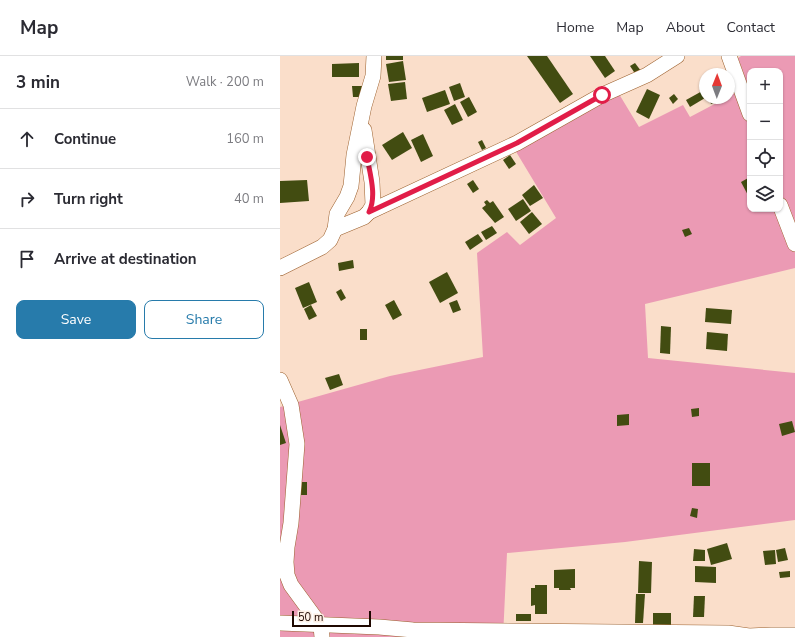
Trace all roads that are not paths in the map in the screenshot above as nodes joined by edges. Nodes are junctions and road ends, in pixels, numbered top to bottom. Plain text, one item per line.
1 (374, 56) edge
2 (677, 56) edge
3 (729, 56) edge
4 (747, 106) edge
5 (362, 120) junction
6 (369, 212) junction
7 (783, 212) edge
8 (335, 229) junction
9 (795, 244) edge
10 (280, 268) edge
11 (280, 380) edge
12 (280, 623) edge
13 (321, 631) edge
14 (795, 635) edge

1 - 5 street
2 - 6 street
3 - 4 street
5 - 6 street
5 - 8 street
6 - 8 street
7 - 9 street
8 - 10 street
11 - 13 street
12 - 13 street
13 - 14 street

